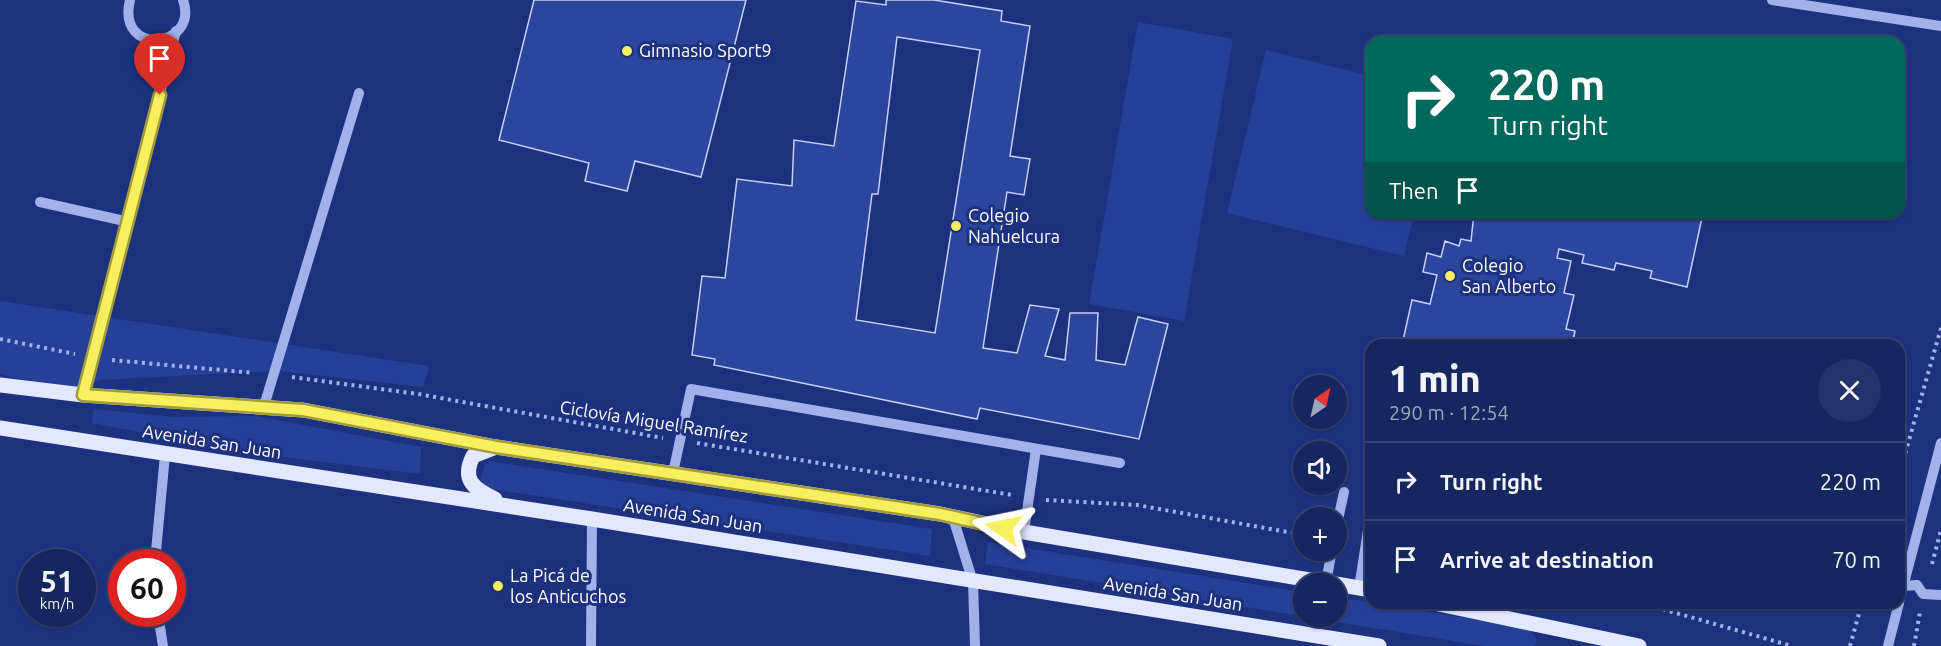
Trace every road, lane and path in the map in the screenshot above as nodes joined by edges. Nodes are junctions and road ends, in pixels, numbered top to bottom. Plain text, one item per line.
1 (130, 0) edge
2 (183, 0) edge
3 (1772, 0) edge
4 (1818, 3) edge
5 (1941, 26) edge
6 (176, 31) junction
7 (360, 93) dead end
8 (40, 202) dead end
9 (129, 222) junction
10 (1941, 328) edge
11 (0, 339) edge
12 (92, 357) junction
13 (273, 375) junction
14 (0, 385) edge
15 (83, 395) junction
16 (264, 406) junction
17 (0, 428) edge
18 (679, 440) junction
19 (1941, 443) edge
20 (496, 447) junction
21 (1036, 449) junction
22 (1905, 454) edge
23 (165, 455) junction
24 (1120, 463) dead end
25 (673, 473) junction
26 (1030, 498) junction
27 (512, 506) junction
28 (940, 514) junction
29 (592, 519) junction
30 (1024, 532) junction
31 (1293, 534) edge
32 (156, 549) edge
33 (1293, 577) edge
34 (1905, 578) edge
35 (973, 582) junction
36 (1347, 586) edge
37 (1905, 586) edge
38 (1365, 589) edge
39 (1941, 595) edge
40 (1459, 609) edge
41 (1665, 609) edge
42 (1861, 609) edge
43 (1897, 609) edge
44 (160, 627) edge
45 (1590, 640) edge
46 (163, 646) edge
47 (591, 646) edge
48 (975, 646) edge
49 (1379, 646) edge
50 (1639, 646) edge
51 (1792, 646) edge
52 (1850, 646) edge
53 (1888, 646) edge

1 - 6 street
2 - 6 street
3 - 4 street
4 - 5 street
6 - 9 street
7 - 13 street
8 - 9 street
9 - 12 street
10 - 22 path
11 - 12 path, Ciclovía Miguel Ramírez
12 - 13 path, Ciclovía Miguel Ramírez
12 - 15 street
13 - 16 street
13 - 18 path, Ciclovía Miguel Ramírez
14 - 15 main road, Avenida San Juan
15 - 16 main road, Avenida San Juan
16 - 20 main road, Avenida San Juan
17 - 23 main road, Avenida San Juan
18 - 21 street
18 - 25 street
18 - 26 path, Ciclovía Miguel Ramírez
19 - 34 street
20 - 25 main road, Avenida San Juan
20 - 27 main road
21 - 24 street
21 - 26 street
23 - 27 main road, Avenida San Juan
23 - 32 street
25 - 28 main road, Avenida San Juan
26 - 30 street
26 - 31 path, Ciclovía Miguel Ramírez
27 - 29 main road, Avenida San Juan
28 - 30 main road, Avenida San Juan
28 - 35 street
29 - 35 main road, Avenida San Juan
29 - 47 street
30 - 33 main road, Avenida San Juan
35 - 48 street
35 - 49 main road, Avenida San Juan
36 - 38 main road, Avenida San Juan
37 - 39 street
40 - 45 main road
41 - 51 path
42 - 52 path
43 - 53 street
44 - 46 street
45 - 50 main road

